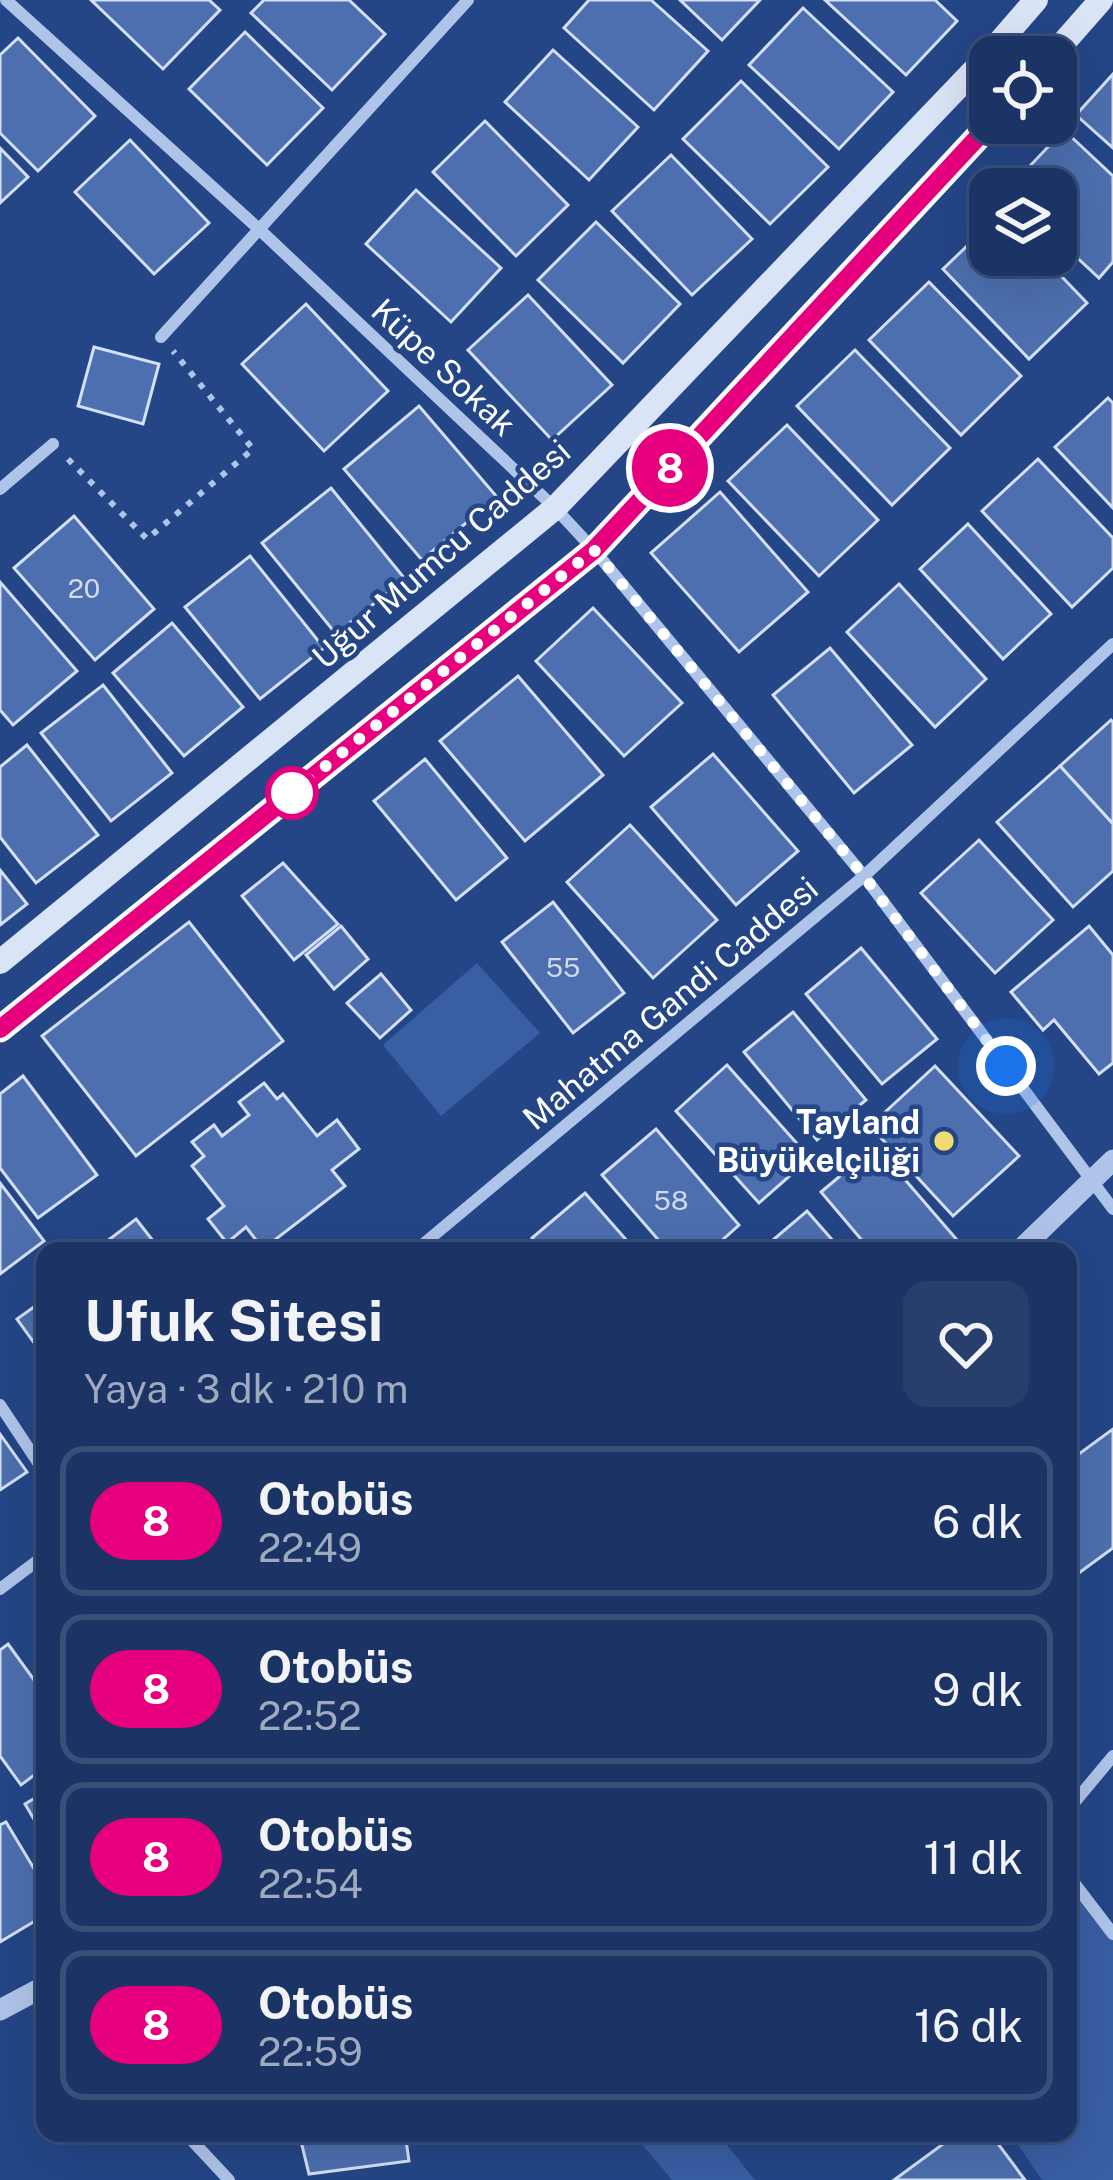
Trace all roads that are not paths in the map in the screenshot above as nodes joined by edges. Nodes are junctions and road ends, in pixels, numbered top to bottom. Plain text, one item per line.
1 (6, 0) edge
2 (468, 0) edge
3 (1036, 0) edge
4 (1101, 0) edge
5 (1069, 36) edge
6 (971, 144) edge
7 (261, 231) junction
8 (161, 337) road end
9 (53, 444) road end
10 (0, 489) edge
11 (555, 508) junction
12 (594, 550) junction
13 (1113, 644) edge
14 (864, 876) junction
15 (0, 962) edge
16 (0, 1029) edge
17 (1113, 1160) edge
18 (1092, 1180) junction
19 (1113, 1209) edge
20 (426, 1242) edge
21 (1028, 1242) edge
22 (0, 1405) edge
23 (36, 1459) edge
24 (36, 1562) edge
25 (0, 1588) edge
26 (1113, 1756) edge
27 (1077, 1799) edge
28 (1077, 1887) edge
29 (1113, 1934) edge
30 (36, 1991) edge
31 (0, 2010) edge
32 (193, 2142) edge
33 (229, 2180) edge

1 - 7 street, Küpe Sokak
2 - 7 street
3 - 11 main road, Uğur Mumcu Caddesi
4 - 5 main road
6 - 12 main road
7 - 8 street
7 - 11 street, Küpe Sokak
9 - 10 street
11 - 12 street, Küpe Sokak
11 - 15 main road, Uğur Mumcu Caddesi
12 - 14 street, Küpe Sokak
12 - 16 main road
13 - 14 street, Mahatma Gandi Caddesi
14 - 18 street, Küpe Sokak
14 - 20 street, Mahatma Gandi Caddesi
17 - 18 street
18 - 19 street, Küpe Sokak
18 - 21 street
22 - 23 street
24 - 25 street
26 - 27 street
28 - 29 street
30 - 31 street
32 - 33 street

